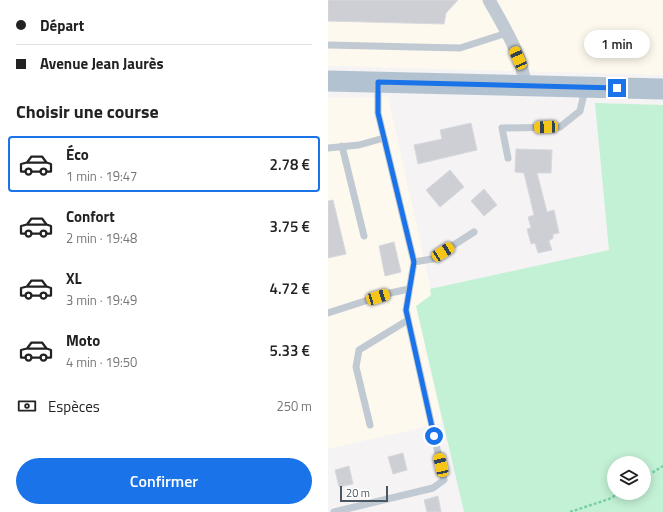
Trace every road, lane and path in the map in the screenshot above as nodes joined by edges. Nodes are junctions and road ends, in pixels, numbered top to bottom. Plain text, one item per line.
1 (489, 0) edge
2 (507, 33) junction
3 (328, 45) edge
4 (328, 81) edge
5 (378, 82) junction
6 (526, 85) junction
7 (586, 87) junction
8 (663, 89) edge
9 (384, 138) junction
10 (342, 146) junction
11 (328, 148) edge
12 (508, 158) dead end
13 (474, 232) dead end
14 (364, 236) dead end
15 (414, 262) junction
16 (409, 289) junction
17 (328, 313) edge
18 (408, 320) junction
19 (370, 425) dead end
20 (663, 466) edge
21 (651, 474) edge
22 (609, 500) edge
23 (334, 512) edge
24 (570, 512) edge

1 - 2 street
2 - 3 lane
2 - 6 street
4 - 5 main road
5 - 6 main road
5 - 9 lane
6 - 7 main road
7 - 8 main road
7 - 12 lane
9 - 10 lane
9 - 15 lane
10 - 11 lane
10 - 14 lane
13 - 15 lane
15 - 16 lane
16 - 17 lane
16 - 18 lane
18 - 19 lane
18 - 23 lane
20 - 21 path
22 - 24 path

